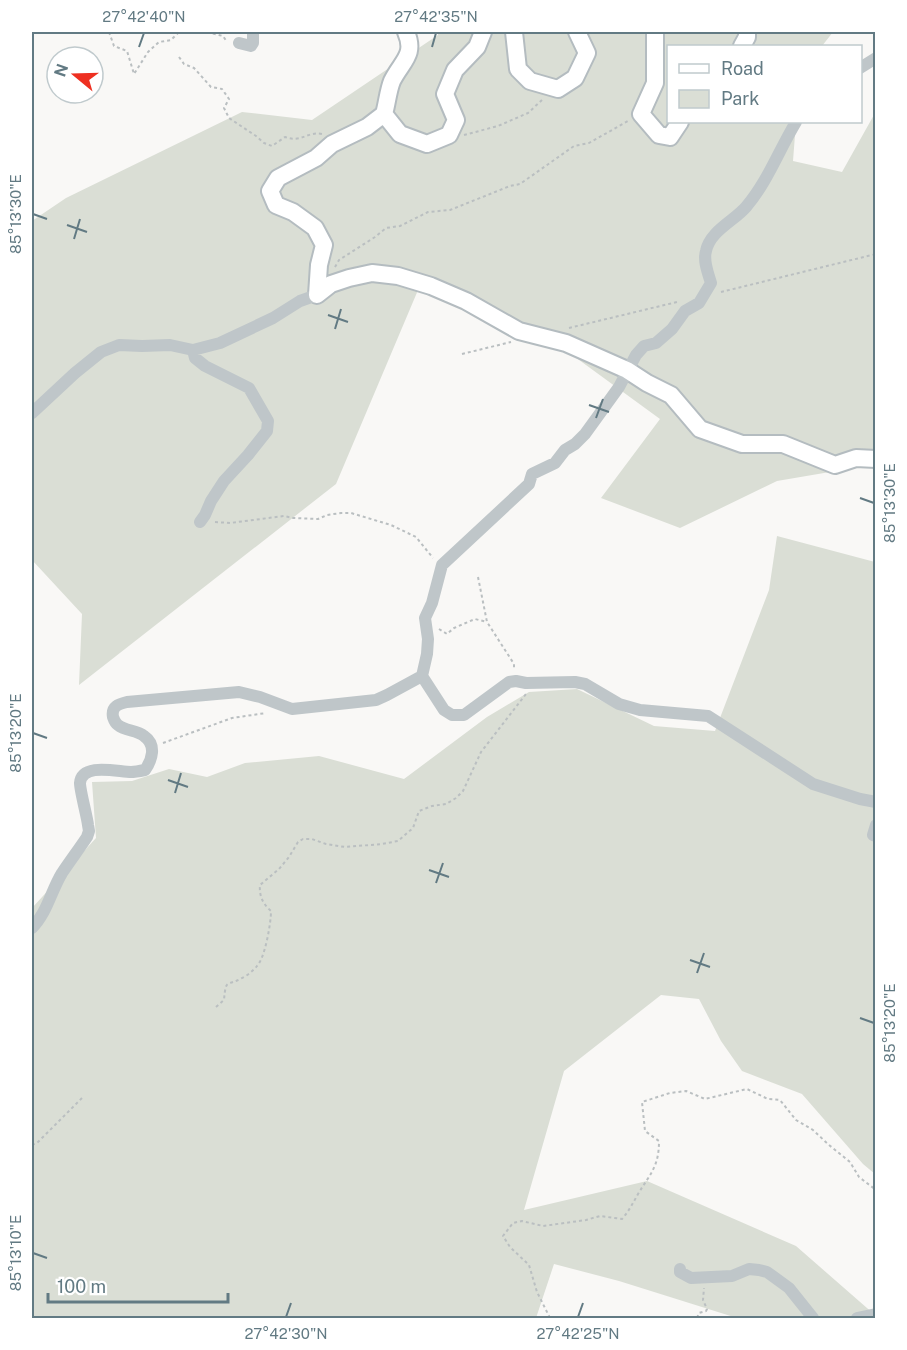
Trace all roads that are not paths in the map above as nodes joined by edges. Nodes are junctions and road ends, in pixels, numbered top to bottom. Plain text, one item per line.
1 (253, 32) edge
2 (406, 32) edge
3 (483, 32) edge
4 (514, 32) edge
5 (577, 32) edge
6 (655, 32) edge
7 (239, 43) road end
8 (876, 58) edge
9 (862, 67) edge
10 (384, 114) junction
11 (679, 123) edge
12 (795, 123) edge
13 (317, 295) junction
14 (193, 350) junction
15 (627, 370) junction
16 (32, 413) edge
17 (876, 459) edge
18 (200, 522) road end
19 (422, 676) junction
20 (876, 802) edge
21 (876, 825) edge
22 (876, 836) edge
23 (32, 928) edge
24 (680, 1269) dead end
25 (876, 1314) edge
26 (813, 1318) edge
27 (857, 1318) edge

1 - 7 street
2 - 10 street
3 - 10 street
4 - 5 street
6 - 11 street
8 - 9 street
10 - 13 street
12 - 15 street
13 - 14 street
13 - 15 street
14 - 16 street
14 - 18 street
15 - 17 street
15 - 19 street
19 - 20 street
19 - 23 street
21 - 22 street
24 - 26 street
25 - 27 street

